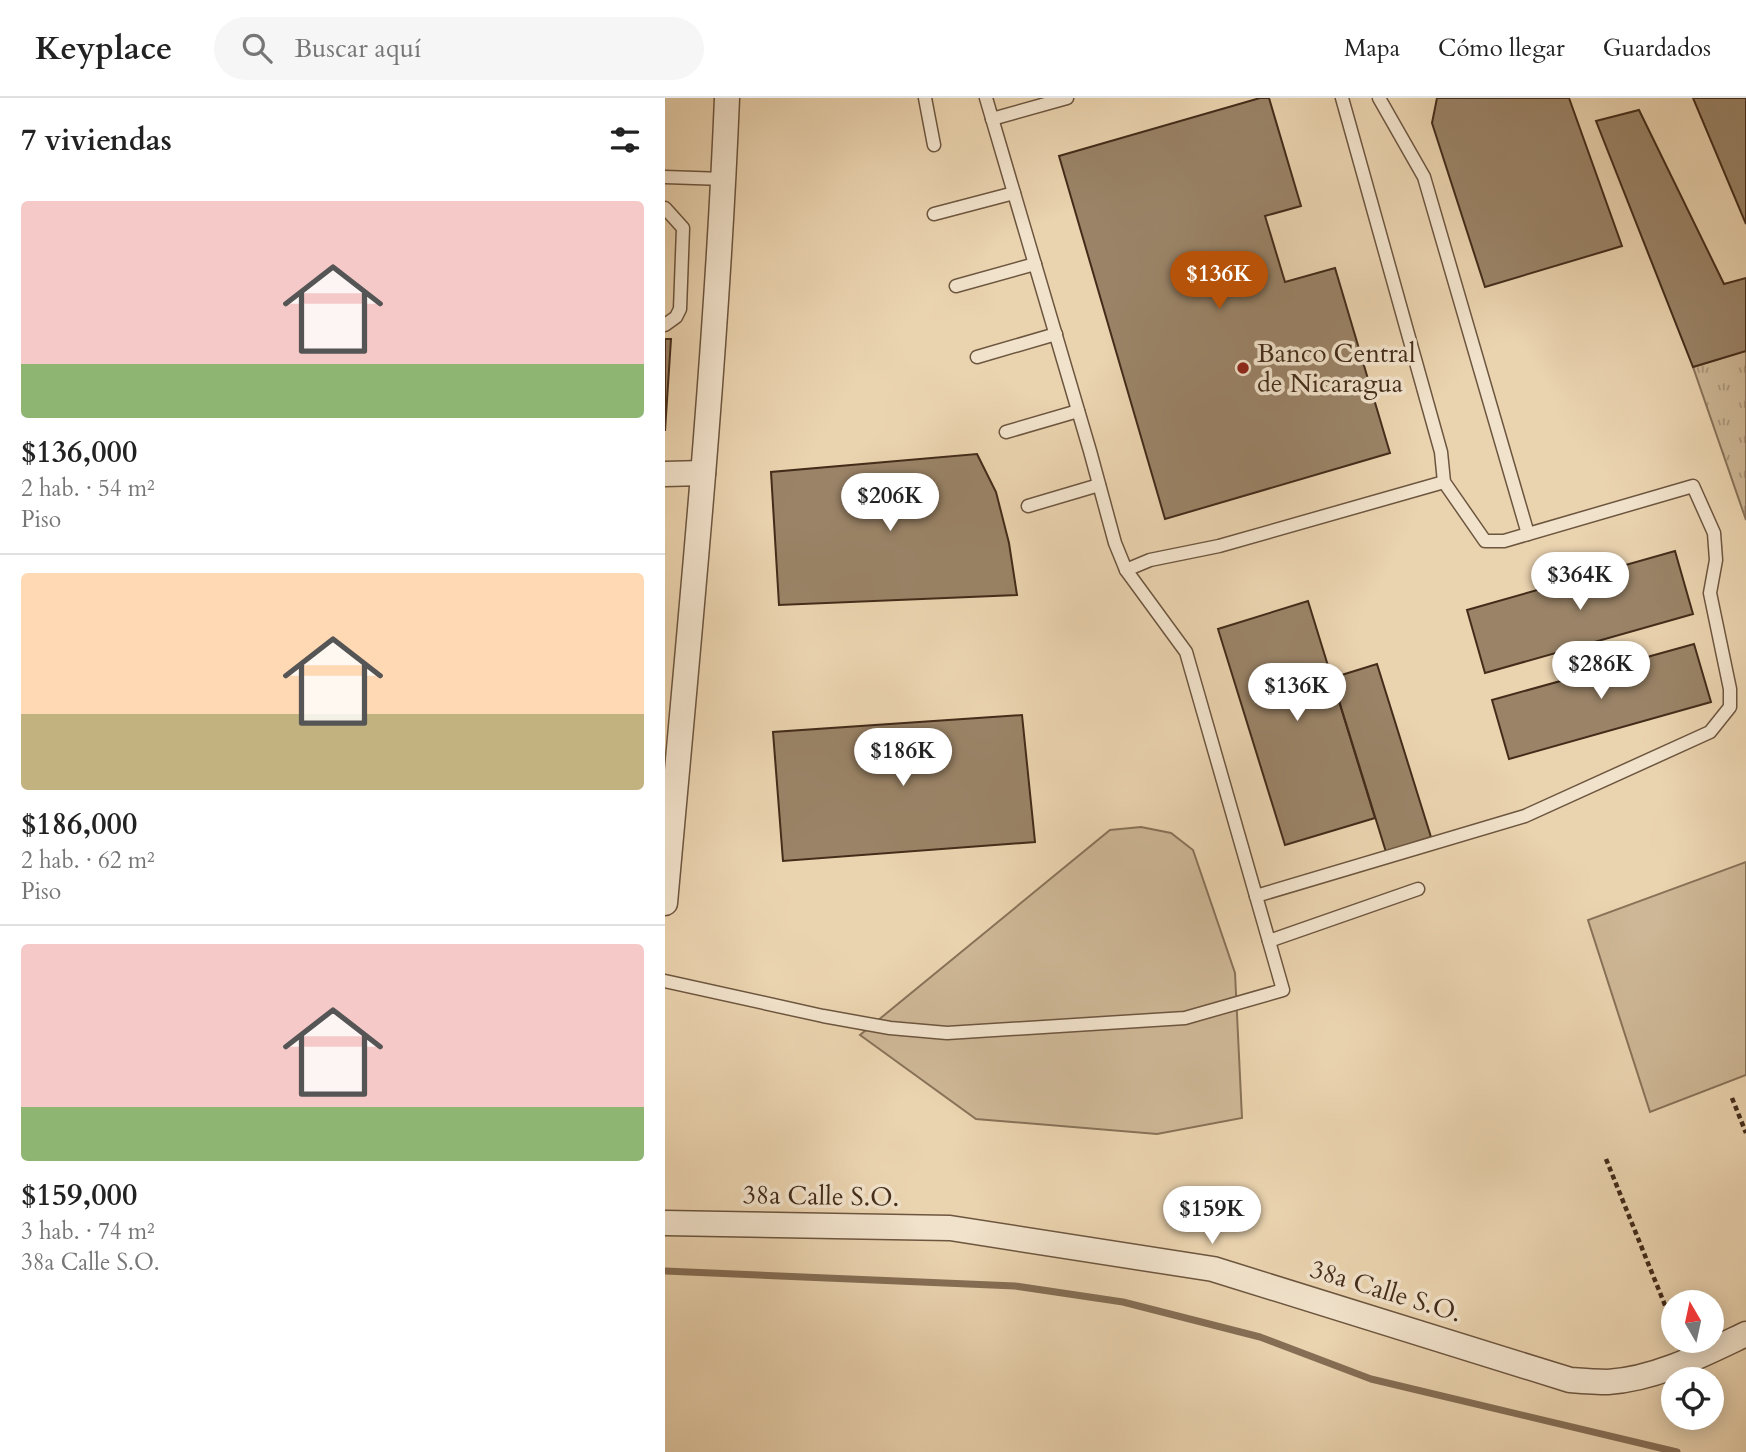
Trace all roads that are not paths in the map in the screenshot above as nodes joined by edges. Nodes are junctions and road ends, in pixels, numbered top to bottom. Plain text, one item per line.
1 (727, 98) edge
2 (925, 98) edge
3 (986, 98) edge
4 (1067, 98) edge
5 (1342, 98) edge
6 (1379, 98) edge
7 (992, 119) junction
8 (934, 145) dead end
9 (665, 177) edge
10 (724, 179) junction
11 (1014, 193) junction
12 (665, 208) edge
13 (934, 214) dead end
14 (1035, 264) junction
15 (956, 286) dead end
16 (665, 325) edge
17 (1055, 334) junction
18 (977, 357) dead end
19 (1078, 411) junction
20 (1006, 432) dead end
21 (703, 473) junction
22 (666, 475) edge
23 (1444, 482) junction
24 (1099, 485) junction
25 (1028, 506) dead end
26 (1528, 534) junction
27 (1126, 570) junction
28 (673, 716) edge
29 (1418, 889) dead end
30 (1256, 895) junction
31 (665, 903) edge
32 (1269, 941) junction
33 (665, 981) edge
34 (665, 1223) edge
35 (1746, 1334) edge

1 - 10 street
2 - 8 lane
3 - 7 lane
4 - 7 lane
5 - 23 lane
6 - 26 lane
7 - 11 lane
9 - 10 lane
10 - 21 street
11 - 13 lane
11 - 14 lane
12 - 16 lane
14 - 15 lane
14 - 17 lane
17 - 18 lane
17 - 19 lane
19 - 20 lane
19 - 24 lane
21 - 22 street
21 - 28 street
23 - 26 lane
23 - 27 lane
24 - 25 lane
24 - 27 lane
26 - 30 lane
27 - 30 lane
28 - 31 street
29 - 32 lane
30 - 32 lane
32 - 33 lane
34 - 35 street, 38a Calle S.O.

